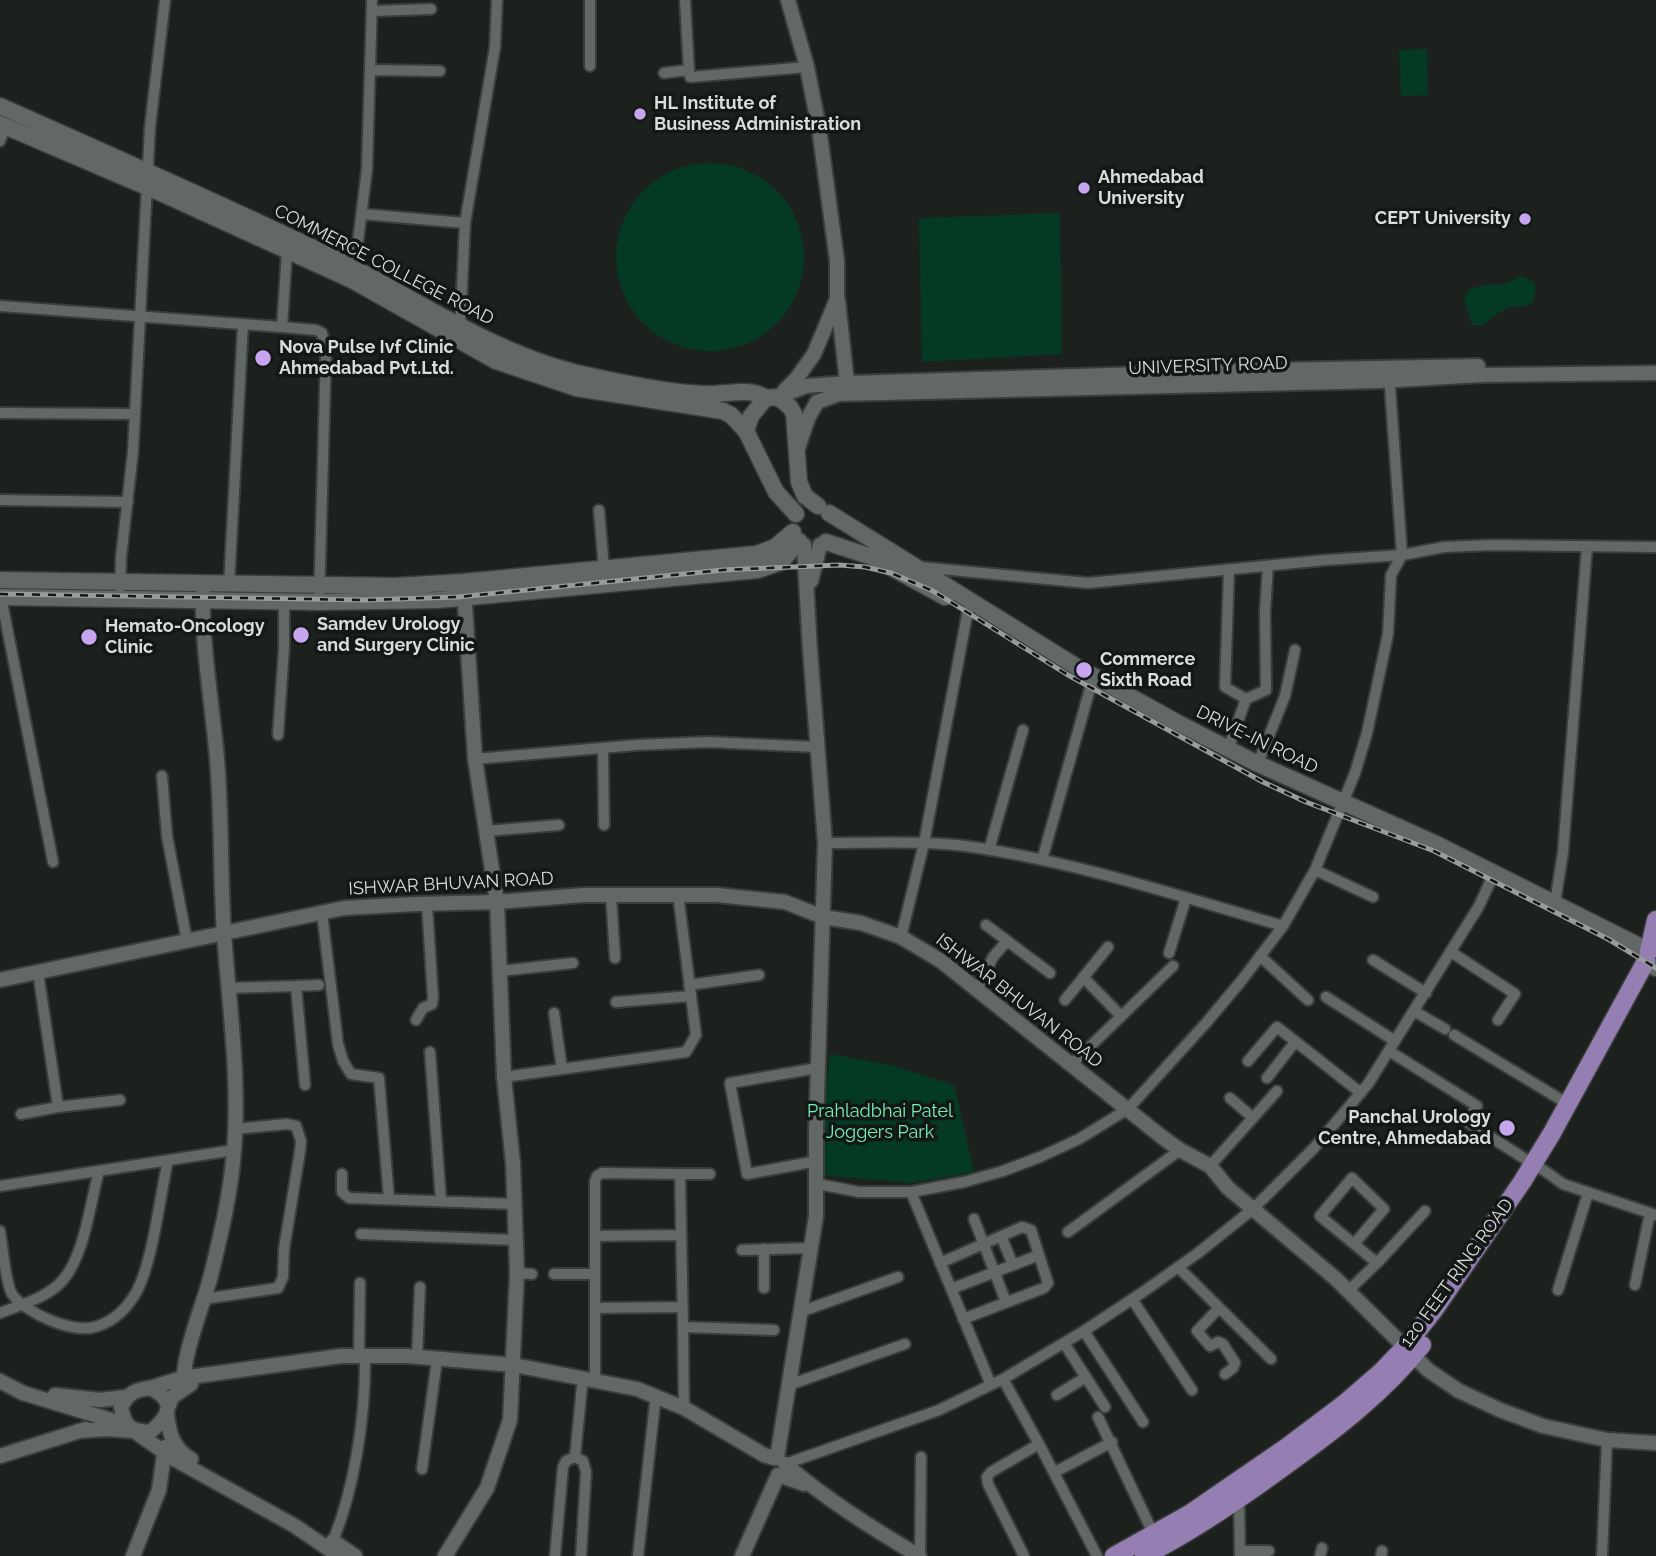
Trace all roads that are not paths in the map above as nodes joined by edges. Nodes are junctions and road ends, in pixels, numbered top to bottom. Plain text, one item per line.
1 (164, 0) edge
2 (497, 0) edge
3 (590, 0) edge
4 (685, 0) edge
5 (788, 0) edge
6 (372, 6) edge
7 (431, 9) dead end
8 (590, 66) dead end
9 (807, 67) junction
10 (370, 70) junction
11 (440, 71) dead end
12 (664, 74) dead end
13 (690, 77) dead end
14 (0, 106) edge
15 (2, 130) edge
16 (147, 179) junction
17 (362, 214) junction
18 (465, 223) junction
19 (287, 251) junction
20 (354, 275) junction
21 (837, 299) junction
22 (0, 306) edge
23 (140, 317) junction
24 (243, 324) junction
25 (459, 324) junction
26 (282, 327) junction
27 (463, 344) junction
28 (1656, 364) edge
29 (1656, 373) edge
30 (1389, 374) junction
31 (847, 383) junction
32 (772, 398) junction
33 (0, 413) edge
34 (134, 414) junction
35 (746, 431) junction
36 (797, 452) junction
37 (0, 500) edge
38 (128, 502) junction
39 (823, 509) junction
40 (599, 510) dead end
41 (796, 514) junction
42 (808, 541) junction
43 (1587, 546) junction
44 (1656, 547) edge
45 (1402, 555) junction
46 (914, 566) junction
47 (1268, 566) junction
48 (604, 569) junction
49 (1229, 570) junction
50 (0, 580) edge
51 (229, 585) junction
52 (319, 585) junction
53 (120, 591) junction
54 (464, 591) junction
55 (203, 592) junction
56 (0, 597) edge
57 (284, 601) junction
58 (319, 602) junction
59 (968, 610) junction
60 (1295, 650) dead end
61 (1091, 685) junction
62 (1246, 699) junction
63 (1023, 730) dead end
64 (278, 735) dead end
65 (817, 747) junction
66 (603, 748) junction
67 (1228, 749) junction
68 (475, 759) junction
69 (1258, 763) junction
70 (162, 776) dead end
71 (1341, 807) junction
72 (559, 825) dead end
73 (604, 825) dead end
74 (486, 831) junction
75 (825, 843) junction
76 (924, 843) junction
77 (989, 850) junction
78 (1042, 860) junction
79 (53, 862) dead end
80 (1315, 870) junction
81 (1491, 880) junction
82 (678, 894) junction
83 (611, 895) junction
84 (1373, 897) dead end
85 (1186, 898) junction
86 (497, 902) junction
87 (1555, 903) junction
88 (426, 904) junction
89 (322, 913) junction
90 (823, 917) junction
91 (1656, 920) edge
92 (986, 925) dead end
93 (1283, 926) junction
94 (224, 932) junction
95 (901, 937) junction
96 (187, 941) junction
97 (1007, 942) junction
98 (1108, 947) dead end
99 (1451, 952) junction
100 (1169, 953) dead end
101 (1260, 956) junction
102 (615, 958) dead end
103 (1373, 960) dead end
104 (1653, 961) edge
105 (573, 963) dead end
106 (1173, 966) dead end
107 (500, 971) junction
108 (38, 972) junction
109 (1050, 973) dead end
110 (759, 975) dead end
111 (1083, 977) junction
112 (0, 980) edge
113 (319, 985) dead end
114 (296, 986) junction
115 (229, 988) junction
116 (690, 990) junction
117 (977, 990) junction
118 (1426, 993) junction
119 (1326, 997) dead end
120 (1065, 1000) dead end
121 (1308, 1000) dead end
122 (615, 1002) dead end
123 (1414, 1011) junction
124 (554, 1013) dead end
125 (1121, 1016) junction
126 (416, 1020) dead end
127 (1498, 1020) dead end
128 (1295, 1042) junction
129 (1392, 1046) junction
130 (430, 1052) dead end
131 (1248, 1061) dead end
132 (1071, 1065) junction
133 (818, 1068) junction
134 (562, 1069) junction
135 (504, 1077) junction
136 (1266, 1078) dead end
137 (305, 1086) dead end
138 (1277, 1091) dead end
139 (1360, 1093) junction
140 (1230, 1098) dead end
141 (120, 1100) dead end
142 (1568, 1104) junction
143 (58, 1107) junction
144 (1128, 1110) junction
145 (21, 1114) dead end
146 (1252, 1117) junction
147 (234, 1129) junction
148 (234, 1150) junction
149 (1180, 1150) junction
150 (168, 1160) junction
151 (817, 1161) junction
152 (1210, 1166) junction
153 (1538, 1166) junction
154 (99, 1171) junction
155 (342, 1174) dead end
156 (680, 1174) junction
157 (710, 1174) dead end
158 (818, 1184) junction
159 (0, 1186) edge
160 (911, 1192) junction
161 (1588, 1193) junction
162 (389, 1199) junction
163 (440, 1201) junction
164 (514, 1204) junction
165 (1253, 1209) junction
166 (1425, 1211) dead end
167 (1653, 1214) edge
168 (974, 1219) dead end
169 (0, 1231) edge
170 (1068, 1232) dead end
171 (361, 1234) dead end
172 (681, 1235) junction
173 (1002, 1236) junction
174 (595, 1237) junction
175 (515, 1240) junction
176 (984, 1243) junction
177 (1354, 1244) junction
178 (811, 1248) junction
179 (764, 1249) junction
180 (742, 1250) dead end
181 (1039, 1255) junction
182 (940, 1263) junction
183 (1377, 1263) junction
184 (1013, 1265) junction
185 (1178, 1267) junction
186 (995, 1272) junction
187 (517, 1273) junction
188 (532, 1274) dead end
189 (554, 1274) dead end
190 (595, 1274) junction
191 (898, 1277) dead end
192 (360, 1283) dead end
193 (1635, 1285) dead end
194 (420, 1286) dead end
195 (764, 1288) dead end
196 (951, 1289) junction
197 (1558, 1290) dead end
198 (1349, 1291) junction
199 (204, 1298) junction
200 (1132, 1299) junction
201 (1006, 1303) junction
202 (21, 1304) junction
203 (682, 1307) junction
204 (595, 1308) junction
205 (1219, 1308) junction
206 (800, 1312) junction
207 (0, 1313) edge
208 (963, 1319) junction
209 (683, 1328) junction
210 (774, 1330) dead end
211 (1084, 1331) junction
212 (1064, 1343) junction
213 (905, 1344) dead end
214 (1410, 1351) junction
215 (417, 1357) junction
216 (1271, 1359) dead end
217 (362, 1360) junction
218 (436, 1367) junction
219 (514, 1369) junction
220 (1225, 1374) dead end
221 (0, 1375) edge
222 (1086, 1377) junction
223 (1003, 1379) junction
224 (0, 1381) edge
225 (183, 1382) junction
226 (588, 1383) junction
227 (789, 1385) junction
228 (991, 1385) junction
229 (150, 1388) junction
230 (1192, 1390) dead end
231 (1057, 1395) dead end
232 (126, 1397) junction
233 (655, 1404) junction
234 (1105, 1407) dead end
235 (684, 1408) junction
236 (168, 1416) junction
237 (1098, 1417) dead end
238 (1143, 1422) dead end
239 (130, 1428) junction
240 (1607, 1440) junction
241 (1111, 1442) junction
242 (1656, 1443) edge
243 (1039, 1444) junction
244 (157, 1449) junction
245 (0, 1456) edge
246 (575, 1457) junction
247 (921, 1457) dead end
248 (775, 1466) junction
249 (422, 1469) dead end
250 (1055, 1472) junction
251 (1239, 1499) junction
252 (1154, 1535) junction
253 (333, 1541) junction
254 (1269, 1551) dead end
255 (1240, 1553) edge
256 (126, 1556) edge
257 (133, 1556) edge
258 (339, 1556) edge
259 (355, 1556) edge
260 (445, 1556) edge
261 (555, 1556) edge
262 (581, 1556) edge
263 (638, 1556) edge
264 (734, 1556) edge
265 (742, 1556) edge
266 (919, 1556) edge
267 (1024, 1556) edge
268 (1097, 1556) edge
269 (1114, 1556) edge
270 (1144, 1556) edge
271 (1602, 1556) edge

1 - 16 street
2 - 18 street
3 - 8 street
4 - 12 street
5 - 9 street
6 - 7 street
6 - 10 street
9 - 13 street
9 - 21 street
10 - 11 street
10 - 17 street
14 - 16 main road, COMMERCE COLLEGE ROAD
15 - 16 main road, COMMERCE COLLEGE ROAD
16 - 19 main road, COMMERCE COLLEGE ROAD
16 - 20 main road, COMMERCE COLLEGE ROAD
16 - 23 street
17 - 18 street
17 - 20 street
18 - 25 street
19 - 20 main road, COMMERCE COLLEGE ROAD
19 - 26 street
20 - 25 main road, COMMERCE COLLEGE ROAD
20 - 27 main road, COMMERCE COLLEGE ROAD
21 - 31 street
21 - 32 street
22 - 23 street
23 - 24 street
23 - 34 street
24 - 26 street
24 - 51 street
25 - 27 street
25 - 32 main road, COMMERCE COLLEGE ROAD
26 - 52 street
27 - 35 main road, COMMERCE COLLEGE ROAD
28 - 30 street, UNIVERSITY ROAD
29 - 30 street, UNIVERSITY ROAD
30 - 31 street, UNIVERSITY ROAD
30 - 36 street, UNIVERSITY ROAD
30 - 45 street
31 - 32 street, UNIVERSITY ROAD
32 - 35 main road
32 - 36 main road
33 - 34 street
34 - 38 street
35 - 41 main road
36 - 39 main road
37 - 38 street
38 - 53 street
39 - 41 main road
39 - 42 main road
39 - 46 main road, DRIVE-IN ROAD
40 - 48 street
41 - 42 main road
42 - 48 main road
42 - 54 main road
42 - 59 main road, DRIVE-IN ROAD
42 - 65 street
43 - 44 street
43 - 45 street
43 - 87 street
45 - 47 street
45 - 71 street
46 - 49 street
46 - 67 main road, DRIVE-IN ROAD
47 - 49 street
47 - 62 street
48 - 54 main road
49 - 62 street
50 - 53 main road
51 - 52 main road
51 - 55 main road
52 - 54 main road
52 - 58 street
53 - 55 main road
53 - 56 main road
54 - 58 main road
54 - 68 street
55 - 57 main road
55 - 94 street
56 - 79 street
57 - 58 main road
57 - 64 street
59 - 61 main road, DRIVE-IN ROAD
59 - 76 street
60 - 69 street
61 - 71 main road, DRIVE-IN ROAD
61 - 78 street
62 - 67 street
63 - 77 street
65 - 66 street
65 - 75 street
66 - 68 street
66 - 73 street
67 - 69 main road, DRIVE-IN ROAD
68 - 74 street
69 - 71 main road, DRIVE-IN ROAD
70 - 96 street
71 - 80 street
71 - 81 main road, DRIVE-IN ROAD
71 - 87 main road, DRIVE-IN ROAD
72 - 74 street
74 - 86 street
75 - 76 street
75 - 90 street
76 - 77 street
76 - 95 street
77 - 78 street
78 - 85 street
80 - 84 street
80 - 93 street
81 - 99 street
81 - 104 main road, DRIVE-IN ROAD
82 - 83 street, ISHWAR BHUVAN ROAD
82 - 90 street, ISHWAR BHUVAN ROAD
82 - 116 street
83 - 86 street, ISHWAR BHUVAN ROAD
83 - 102 street
85 - 93 street
85 - 100 street
86 - 88 street, ISHWAR BHUVAN ROAD
86 - 107 street
87 - 104 main road, DRIVE-IN ROAD
88 - 89 street, ISHWAR BHUVAN ROAD
88 - 126 street
89 - 94 street, ISHWAR BHUVAN ROAD
89 - 162 street
90 - 95 street, ISHWAR BHUVAN ROAD
90 - 133 street
91 - 104 main road, 120 FEET RING ROAD
92 - 97 street
93 - 101 street
94 - 96 street, ISHWAR BHUVAN ROAD
94 - 115 street
95 - 117 street, ISHWAR BHUVAN ROAD
96 - 108 street, ISHWAR BHUVAN ROAD
97 - 109 street
97 - 117 street
98 - 111 street
99 - 118 street
99 - 127 street
101 - 121 street
101 - 144 street
103 - 118 street
104 - 142 main road, 120 FEET RING ROAD
104 - 153 main road, 120 FEET RING ROAD
105 - 107 street
106 - 125 street
107 - 135 street
108 - 112 street, ISHWAR BHUVAN ROAD
108 - 143 street
110 - 116 street
111 - 120 street
111 - 125 street
113 - 114 street
114 - 115 street
114 - 137 street
115 - 147 street
116 - 122 street
116 - 134 street
117 - 132 street, ISHWAR BHUVAN ROAD
118 - 123 street
119 - 129 street
123 - 129 street
123 - 142 street
124 - 134 street
125 - 132 street
128 - 131 street
128 - 136 street
128 - 139 street
129 - 139 street
129 - 153 street
130 - 163 street
132 - 144 street, ISHWAR BHUVAN ROAD
133 - 151 street
133 - 151 street
134 - 135 street
135 - 164 street
138 - 146 street
139 - 165 street
140 - 146 street
141 - 143 street
142 - 153 main road, 120 FEET RING ROAD
143 - 145 street
144 - 149 street, ISHWAR BHUVAN ROAD
144 - 160 street
146 - 152 street
147 - 148 street
147 - 199 street
148 - 150 street
148 - 199 street
149 - 152 street, ISHWAR BHUVAN ROAD
149 - 170 street
150 - 154 street
150 - 202 street
151 - 158 street
152 - 165 street, ISHWAR BHUVAN ROAD
153 - 161 street
153 - 214 main road, 120 FEET RING ROAD
154 - 159 street
154 - 202 street
155 - 162 street
156 - 157 street
156 - 172 street
156 - 174 street
158 - 160 street
158 - 178 street
160 - 182 street
161 - 167 street
161 - 197 street
162 - 163 street
163 - 164 street
164 - 175 street
165 - 185 street
165 - 198 street, ISHWAR BHUVAN ROAD
166 - 183 street
167 - 193 street
168 - 176 street
169 - 202 street
171 - 175 street
172 - 174 street
172 - 203 street
173 - 176 street
173 - 181 street
173 - 184 street
174 - 190 street
175 - 187 street
176 - 182 street
176 - 186 street
177 - 177 street
177 - 183 street
178 - 179 street
178 - 206 street
179 - 180 street
179 - 195 street
181 - 184 street
181 - 201 street
182 - 196 street
183 - 198 street
184 - 186 street
185 - 200 street
185 - 205 street
186 - 196 street
186 - 201 street
187 - 188 street
187 - 219 street
189 - 190 street
190 - 204 street
191 - 206 street
192 - 217 street
194 - 215 street
196 - 208 street
198 - 214 street, ISHWAR BHUVAN ROAD
199 - 225 street
200 - 211 street
200 - 230 street
201 - 208 street
202 - 207 street
203 - 204 street
203 - 209 street
204 - 226 street
205 - 216 street
205 - 220 street
206 - 227 street
208 - 228 street
209 - 210 street
209 - 235 street
211 - 212 street
211 - 238 street
212 - 222 street
212 - 223 street
213 - 227 street
214 - 240 street, ISHWAR BHUVAN ROAD
214 - 251 main road, 120 FEET RING ROAD
214 - 252 main road, 120 FEET RING ROAD
215 - 217 street
215 - 219 street
217 - 218 street
217 - 225 street
217 - 253 street
218 - 219 street
218 - 249 street
219 - 226 street
219 - 260 street
221 - 232 street
222 - 231 street
222 - 234 street
223 - 228 street
223 - 243 street
224 - 239 street
225 - 229 street
225 - 236 street
226 - 233 street
226 - 235 street
226 - 246 street
227 - 248 street
228 - 248 street
229 - 232 street
229 - 236 street
232 - 239 street
233 - 248 street
233 - 263 street
235 - 248 street
236 - 239 street
236 - 244 street
236 - 253 street
237 - 241 street
239 - 244 street
239 - 245 street
240 - 242 street, ISHWAR BHUVAN ROAD
240 - 271 street
241 - 250 street
241 - 252 street
243 - 250 street
243 - 267 street
244 - 256 street
244 - 257 street
244 - 258 street
246 - 261 street
246 - 262 street
247 - 266 street
248 - 264 street
248 - 265 street
248 - 266 street
250 - 268 street
251 - 255 street
251 - 270 main road, 120 FEET RING ROAD
252 - 269 main road, 120 FEET RING ROAD
253 - 259 street
254 - 255 street

